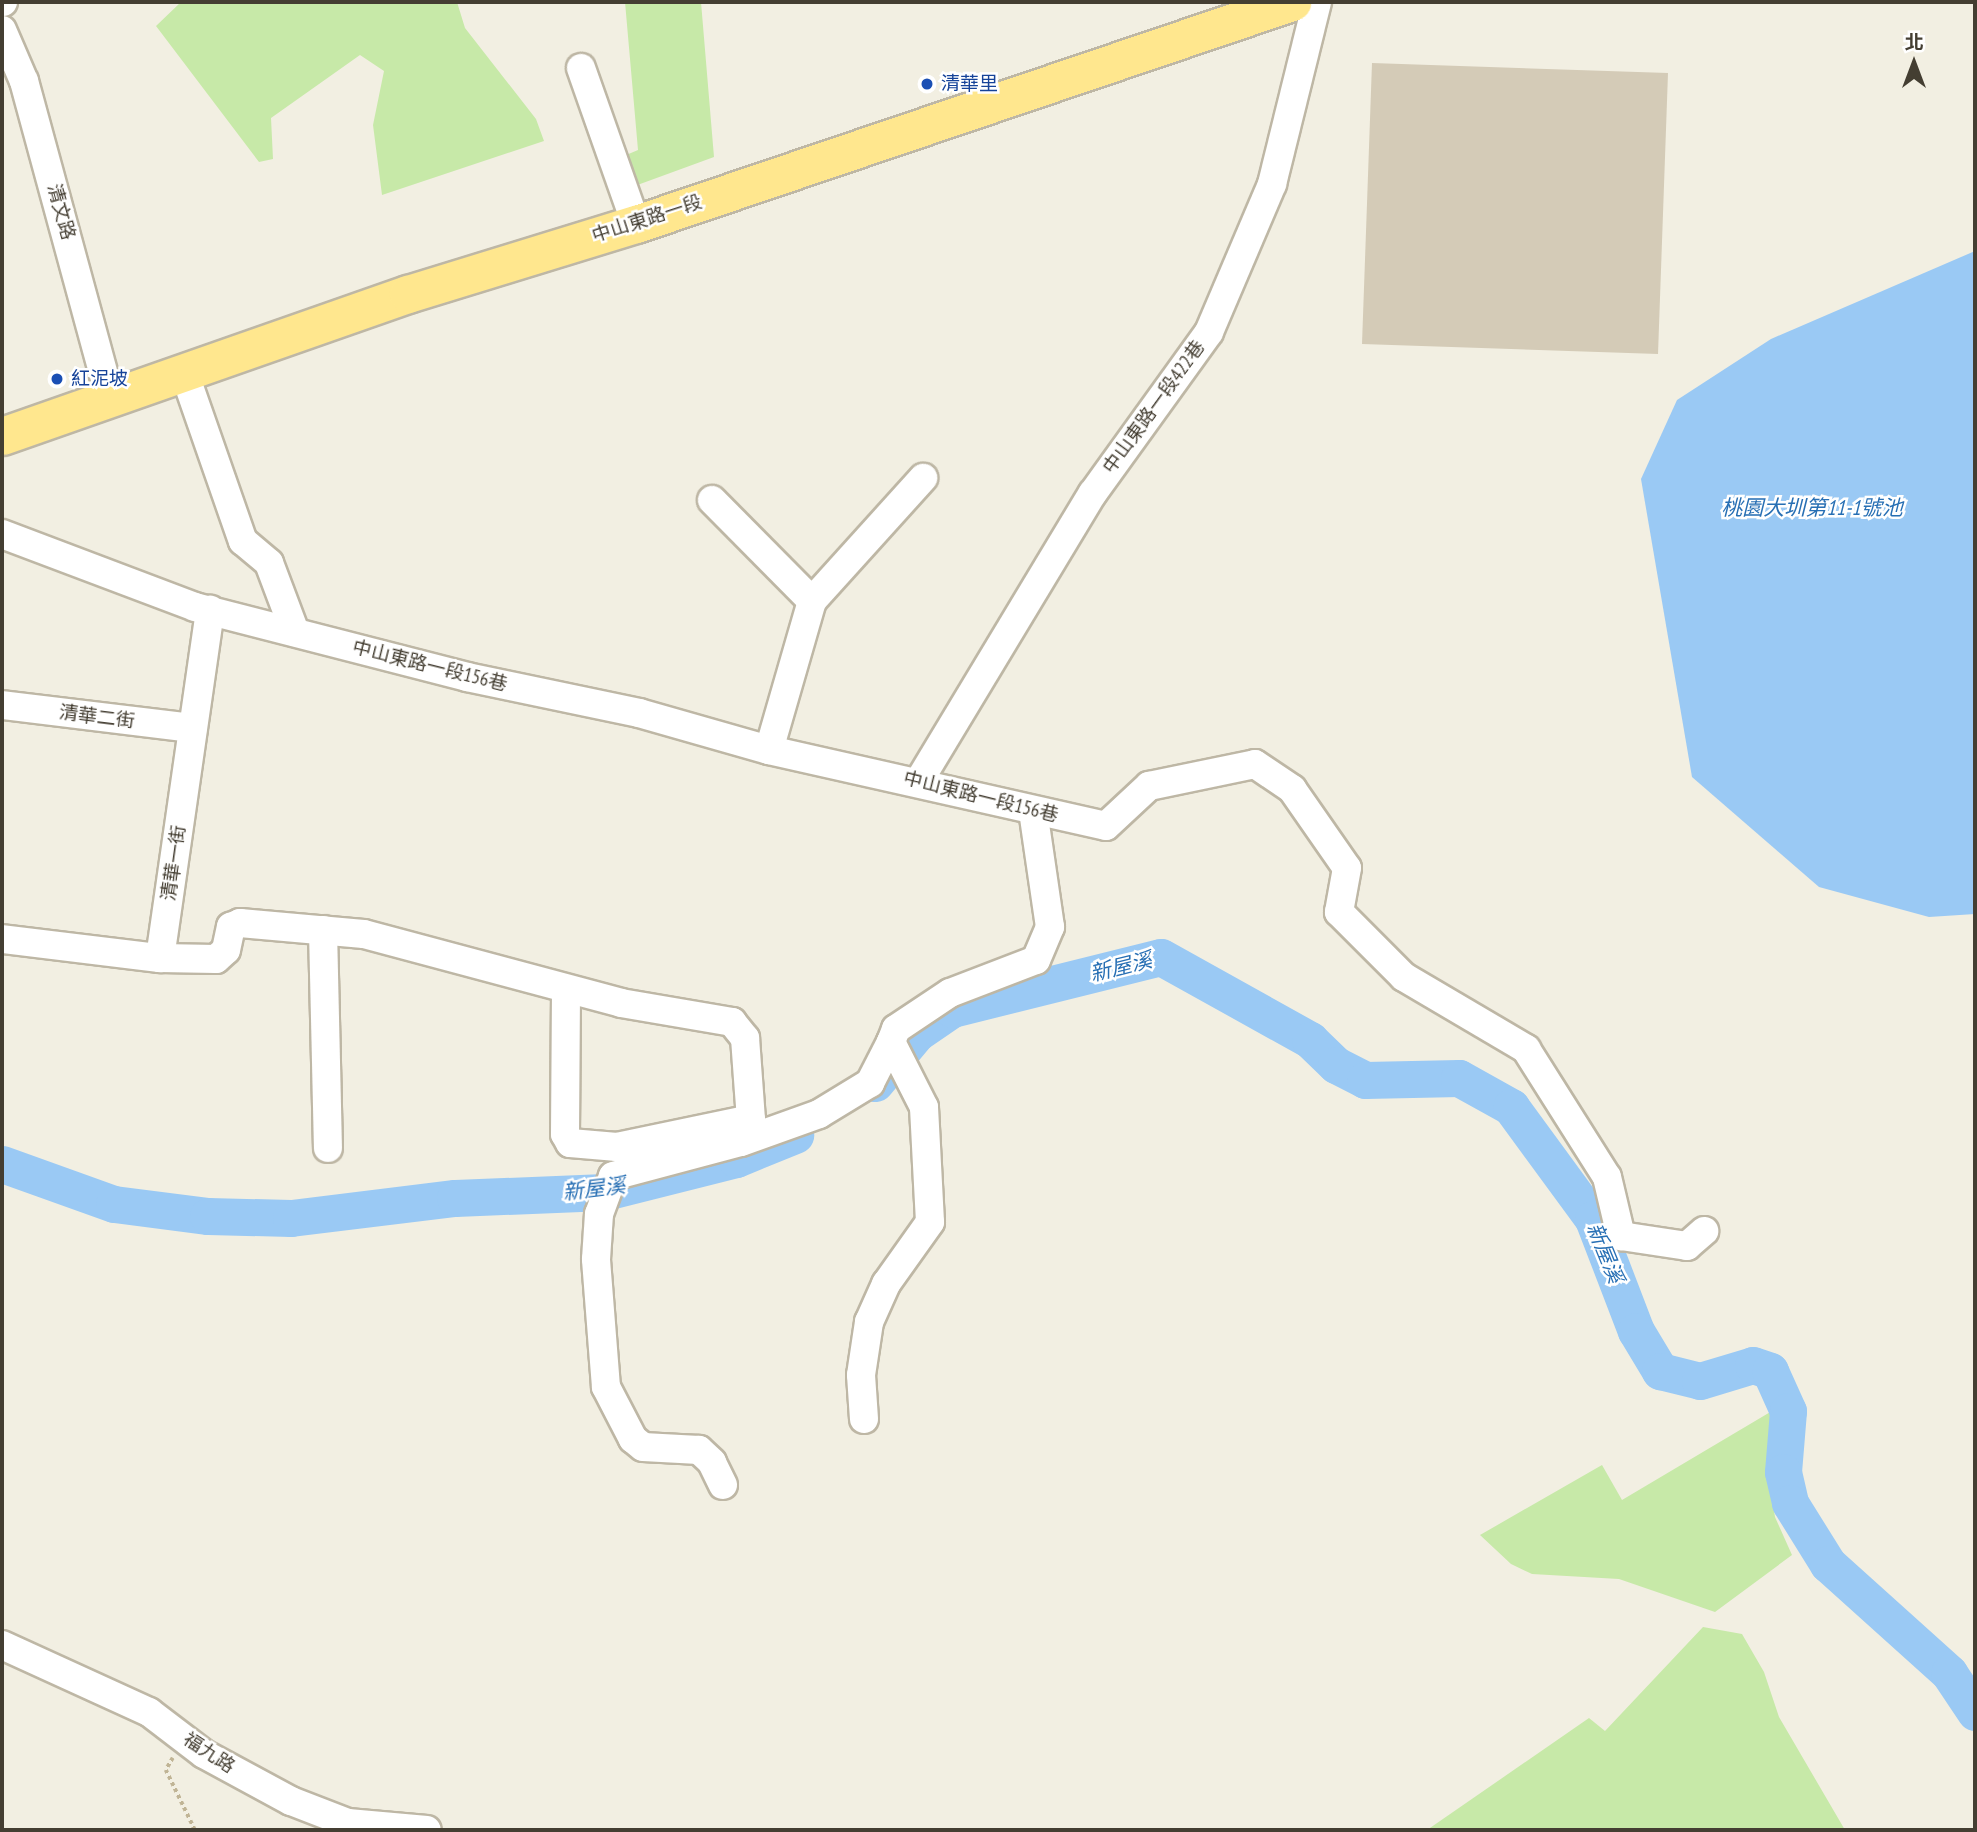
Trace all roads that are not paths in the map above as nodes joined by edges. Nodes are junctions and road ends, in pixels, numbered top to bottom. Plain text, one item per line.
1 (1292, 2) edge
2 (1317, 2) edge
3 (2, 30) edge
4 (581, 68) dead end
5 (636, 224) junction
6 (184, 372) junction
7 (110, 398) junction
8 (2, 436) edge
9 (923, 478) dead end
10 (712, 500) dead end
11 (2, 534) edge
12 (812, 601) junction
13 (210, 610) junction
14 (295, 632) junction
15 (2, 705) edge
16 (193, 729) junction
17 (769, 750) junction
18 (919, 781) junction
19 (1033, 810) junction
20 (323, 930) junction
21 (2, 939) edge
22 (160, 958) junction
23 (566, 989) junction
24 (894, 1048) junction
25 (328, 1148) dead end
26 (1704, 1231) dead end
27 (864, 1419) dead end
28 (723, 1485) dead end
29 (2, 1645) edge
30 (427, 1830) edge

1 - 5 main road, 中山東路一段
2 - 18 street, 中山東路一段422巷
3 - 7 street, 清文路
4 - 5 street
5 - 6 main road, 中山東路一段
6 - 7 main road, 中山東路一段
6 - 14 street
7 - 8 main road, 中山東路一段
9 - 12 street
10 - 12 street
11 - 13 street, 中山東路一段156巷
12 - 17 street
13 - 14 street, 中山東路一段156巷
13 - 16 street, 清華一街
14 - 17 street, 中山東路一段156巷
15 - 16 street, 清華二街
16 - 22 street, 清華一街
17 - 18 street, 中山東路一段156巷
18 - 19 street, 中山東路一段156巷
19 - 24 street
19 - 26 street, 中山東路一段156巷
20 - 22 street
20 - 23 street
20 - 25 street
21 - 22 street
23 - 23 street
24 - 27 street
24 - 28 street
29 - 30 street, 福九路

